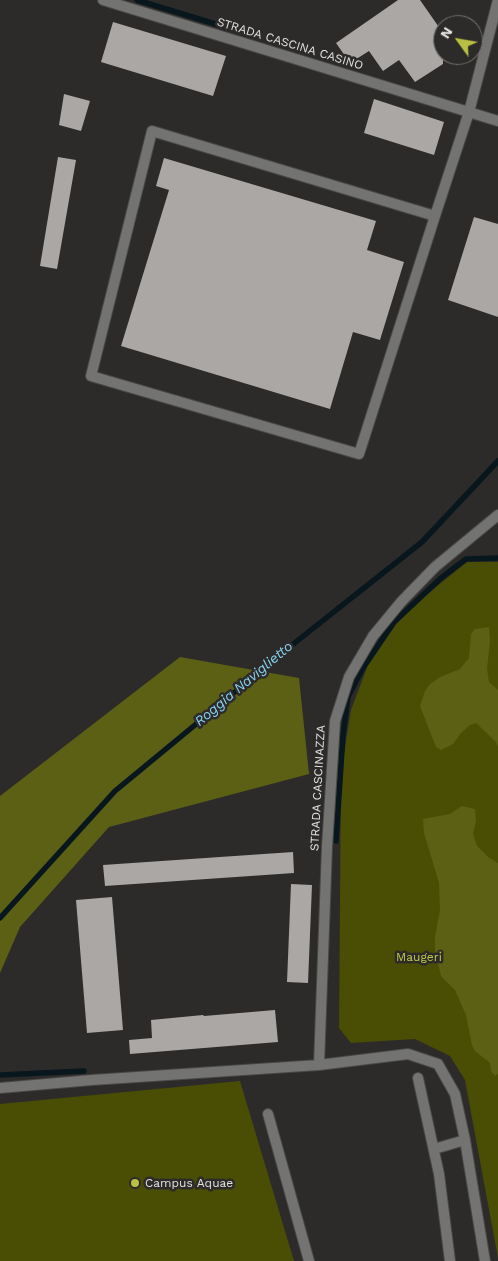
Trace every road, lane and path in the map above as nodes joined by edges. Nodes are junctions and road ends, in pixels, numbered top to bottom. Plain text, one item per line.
1 (103, 0) edge
2 (498, 0) edge
3 (469, 112) junction
4 (498, 121) edge
5 (435, 216) junction
6 (498, 515) edge
7 (319, 1065) junction
8 (418, 1078) dead end
9 (0, 1088) edge
10 (268, 1114) dead end
11 (465, 1140) junction
12 (434, 1149) junction
13 (309, 1261) edge
14 (450, 1261) edge
15 (485, 1261) edge

1 - 3 street, STRADA CASCINA CASINO
2 - 3 street
3 - 4 street, STRADA CASCINA CASINO
3 - 5 street
5 - 5 street
6 - 7 street, STRADA CASCINAZZA
7 - 9 street
7 - 11 street
8 - 12 street
10 - 13 street
11 - 12 street
11 - 15 street
12 - 14 street

